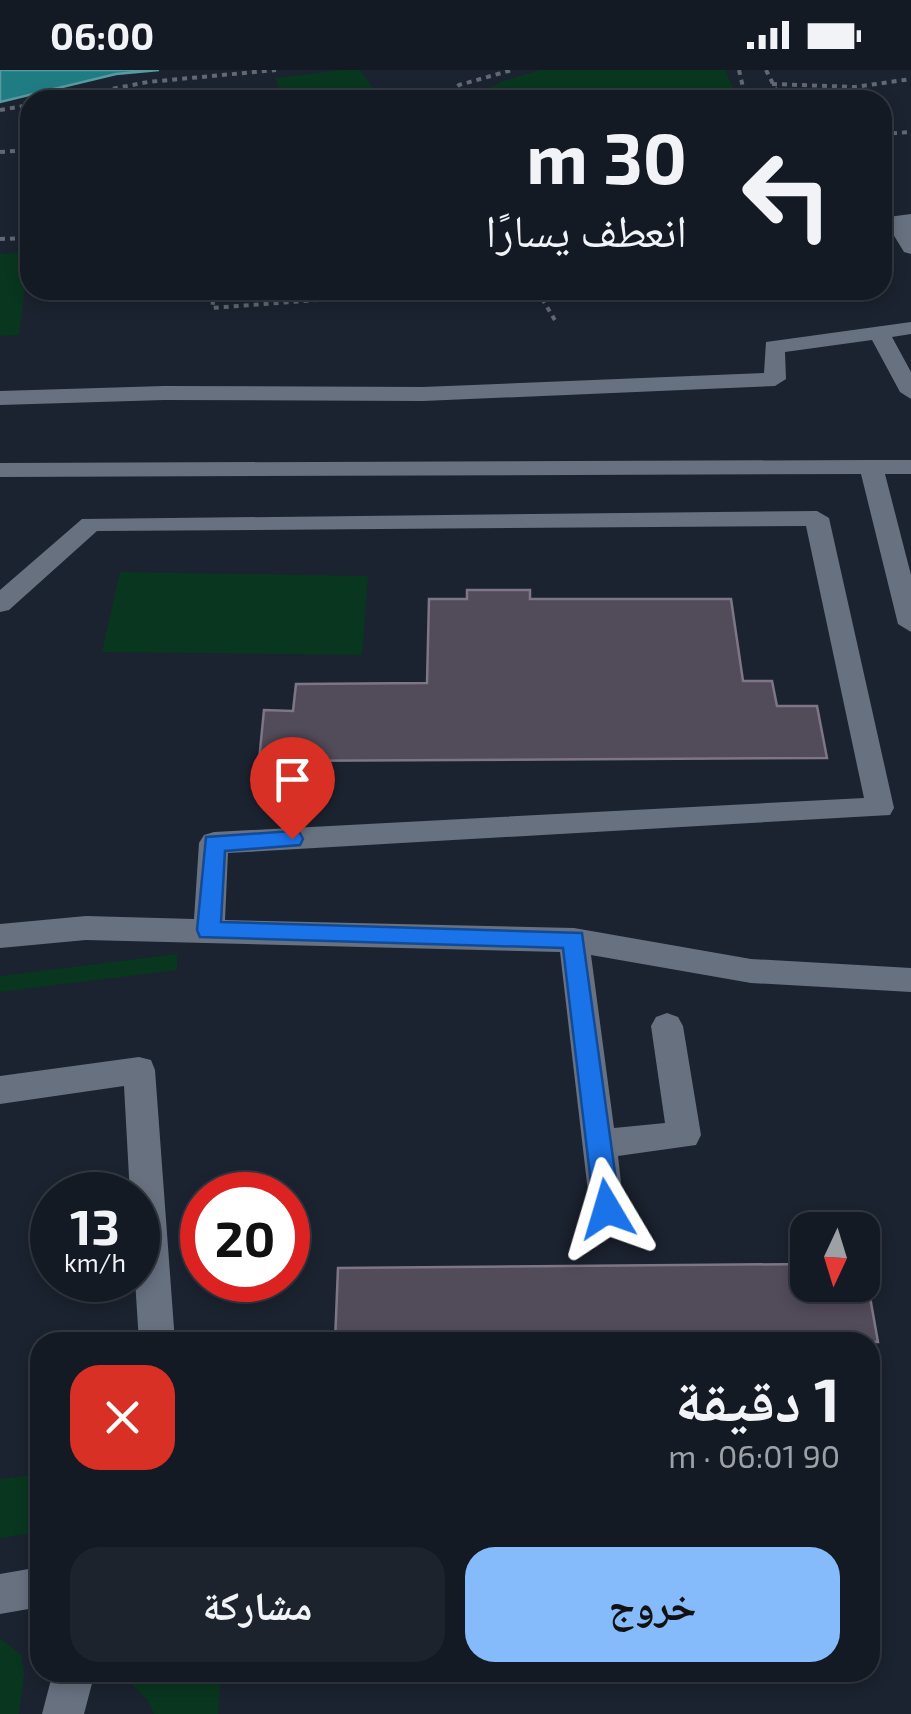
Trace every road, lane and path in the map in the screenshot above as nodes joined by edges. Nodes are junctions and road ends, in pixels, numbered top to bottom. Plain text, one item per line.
1 (276, 70) edge
2 (512, 70) edge
3 (766, 70) edge
4 (911, 79) edge
5 (772, 84) junction
6 (106, 90) edge
7 (454, 90) edge
8 (775, 90) edge
9 (911, 220) edge
10 (911, 248) edge
11 (214, 300) edge
12 (318, 300) edge
13 (543, 300) edge
14 (556, 322) dead end
15 (911, 328) edge
16 (880, 333) junction
17 (911, 392) edge
18 (0, 398) edge
19 (870, 467) junction
20 (911, 467) edge
21 (0, 470) edge
22 (0, 604) edge
23 (911, 624) edge
24 (208, 930) junction
25 (0, 936) edge
26 (574, 940) junction
27 (911, 980) edge
28 (667, 1026) dead end
29 (0, 1090) edge
30 (600, 1144) junction
31 (607, 1209) dead end
32 (157, 1332) edge
33 (30, 1589) edge
34 (0, 1594) edge
35 (71, 1682) edge
36 (63, 1714) edge

1 - 6 path
2 - 7 path
3 - 5 path
4 - 5 path
5 - 8 path
9 - 10 street
11 - 12 path
13 - 14 path
15 - 16 street
16 - 17 street
16 - 18 street
19 - 20 street
19 - 21 street
19 - 23 street
22 - 24 street
24 - 25 street
24 - 26 street
26 - 27 street
26 - 30 street
28 - 30 street
29 - 32 street
30 - 31 street
33 - 34 street
35 - 36 street

